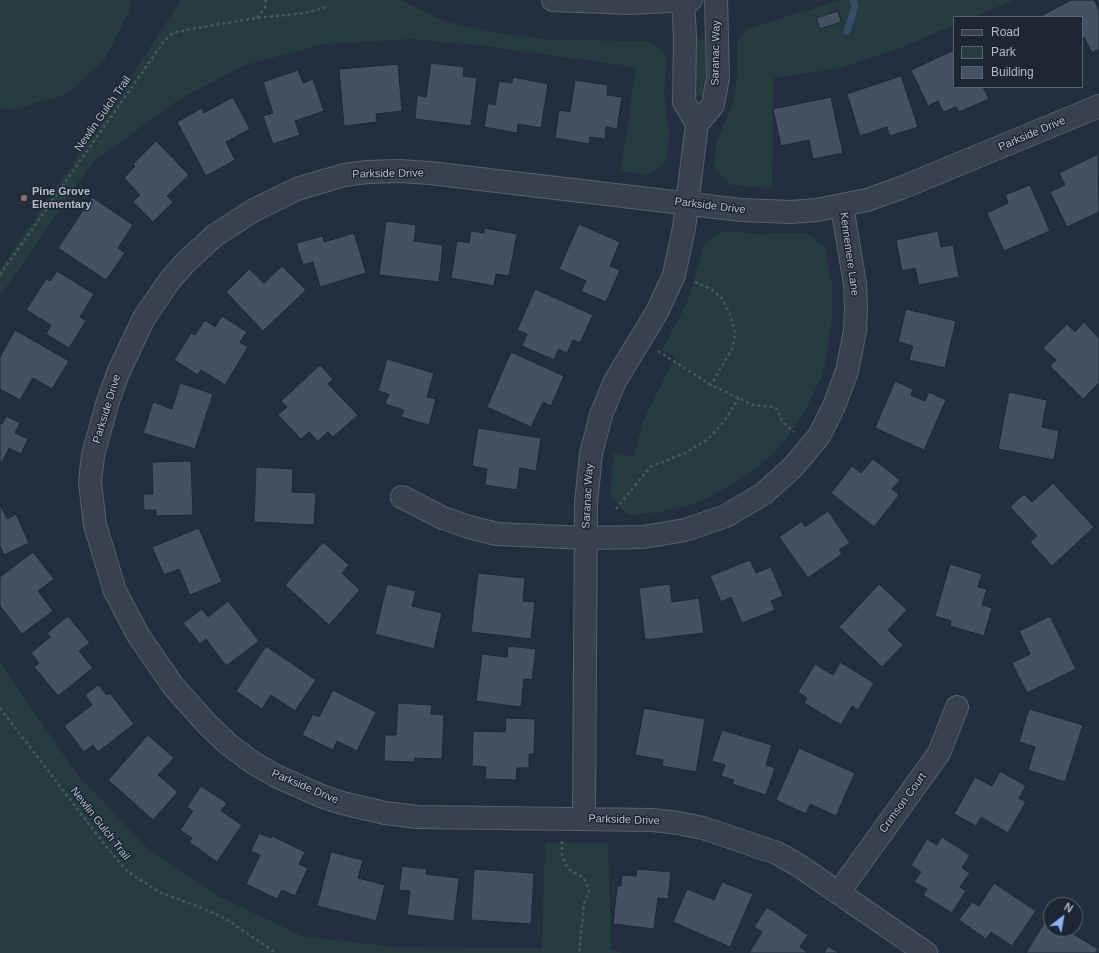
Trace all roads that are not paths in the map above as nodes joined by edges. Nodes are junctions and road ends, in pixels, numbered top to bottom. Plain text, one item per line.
1 (553, 0) edge
2 (687, 0) edge
3 (716, 0) edge
4 (1099, 106) edge
5 (697, 124) junction
6 (688, 203) junction
7 (842, 206) junction
8 (402, 497) dead end
9 (586, 538) junction
10 (957, 707) dead end
11 (584, 819) junction
12 (839, 892) junction
13 (926, 953) edge

1 - 2 street
2 - 5 street
3 - 5 street, Saranac Way
4 - 7 street, Parkside Drive
5 - 6 street, Saranac Way
6 - 7 street, Parkside Drive
6 - 9 street, Saranac Way
6 - 11 street, Parkside Drive
7 - 9 street, Kennemere Lane
8 - 9 street, Kennemere Lane
9 - 11 street, Saranac Way
10 - 12 street, Crimson Court
11 - 12 street, Parkside Drive
12 - 13 street, Parkside Drive

